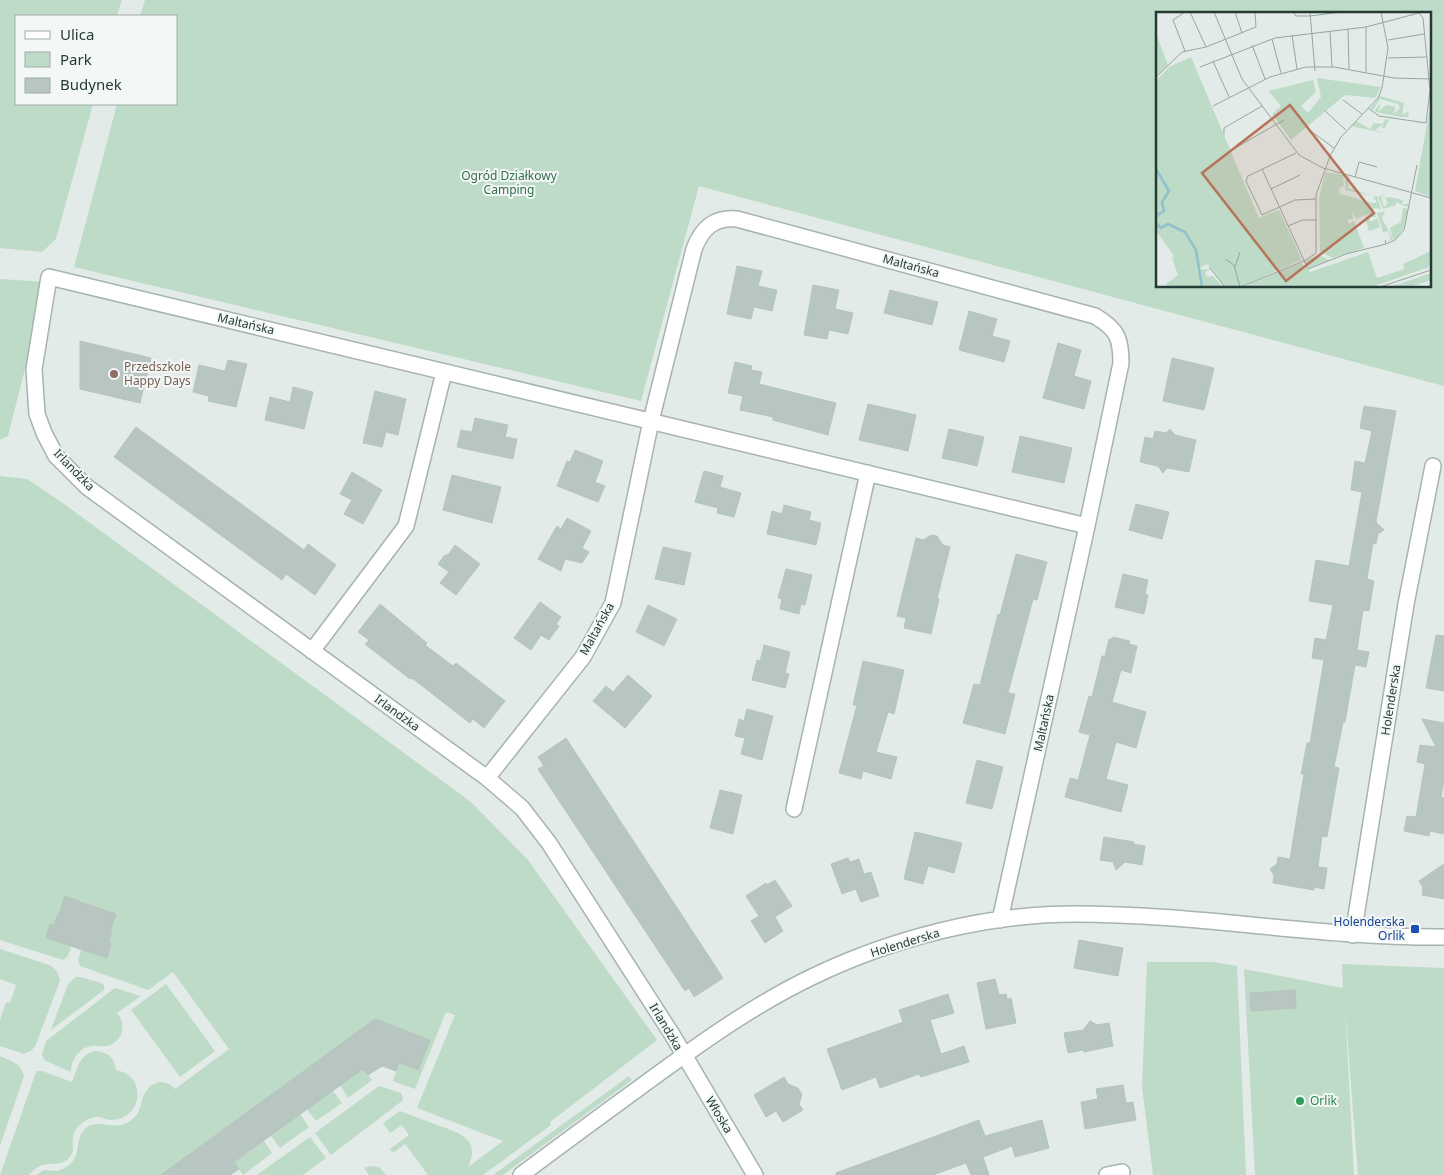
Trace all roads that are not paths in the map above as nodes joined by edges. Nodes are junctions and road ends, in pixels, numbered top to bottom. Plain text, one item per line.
1 (49, 277) joint
2 (444, 372) junction
3 (652, 421) junction
4 (1433, 466) dead end
5 (868, 473) junction
6 (1087, 526) junction
7 (312, 651) junction
8 (487, 778) junction
9 (794, 809) dead end
10 (1000, 920) junction
11 (1353, 935) junction
12 (1444, 937) edge
13 (683, 1056) junction
14 (1122, 1172) dead end
15 (521, 1175) edge
16 (755, 1175) edge
17 (1107, 1175) edge

1 - 2 street, Maltańska
1 - 7 street, Irlandzka
2 - 3 street, Maltańska
2 - 7 street
3 - 5 street, Maltańska
3 - 6 street, Maltańska
3 - 8 street, Maltańska
4 - 11 street, Holenderska
5 - 6 street, Maltańska
5 - 9 street
6 - 10 street, Maltańska
7 - 8 street, Irlandzka
8 - 13 street, Irlandzka
10 - 11 street, Holenderska
10 - 13 street, Holenderska
11 - 12 street, Holenderska
13 - 15 street, Holenderska
13 - 16 street, Włoska
14 - 17 street

